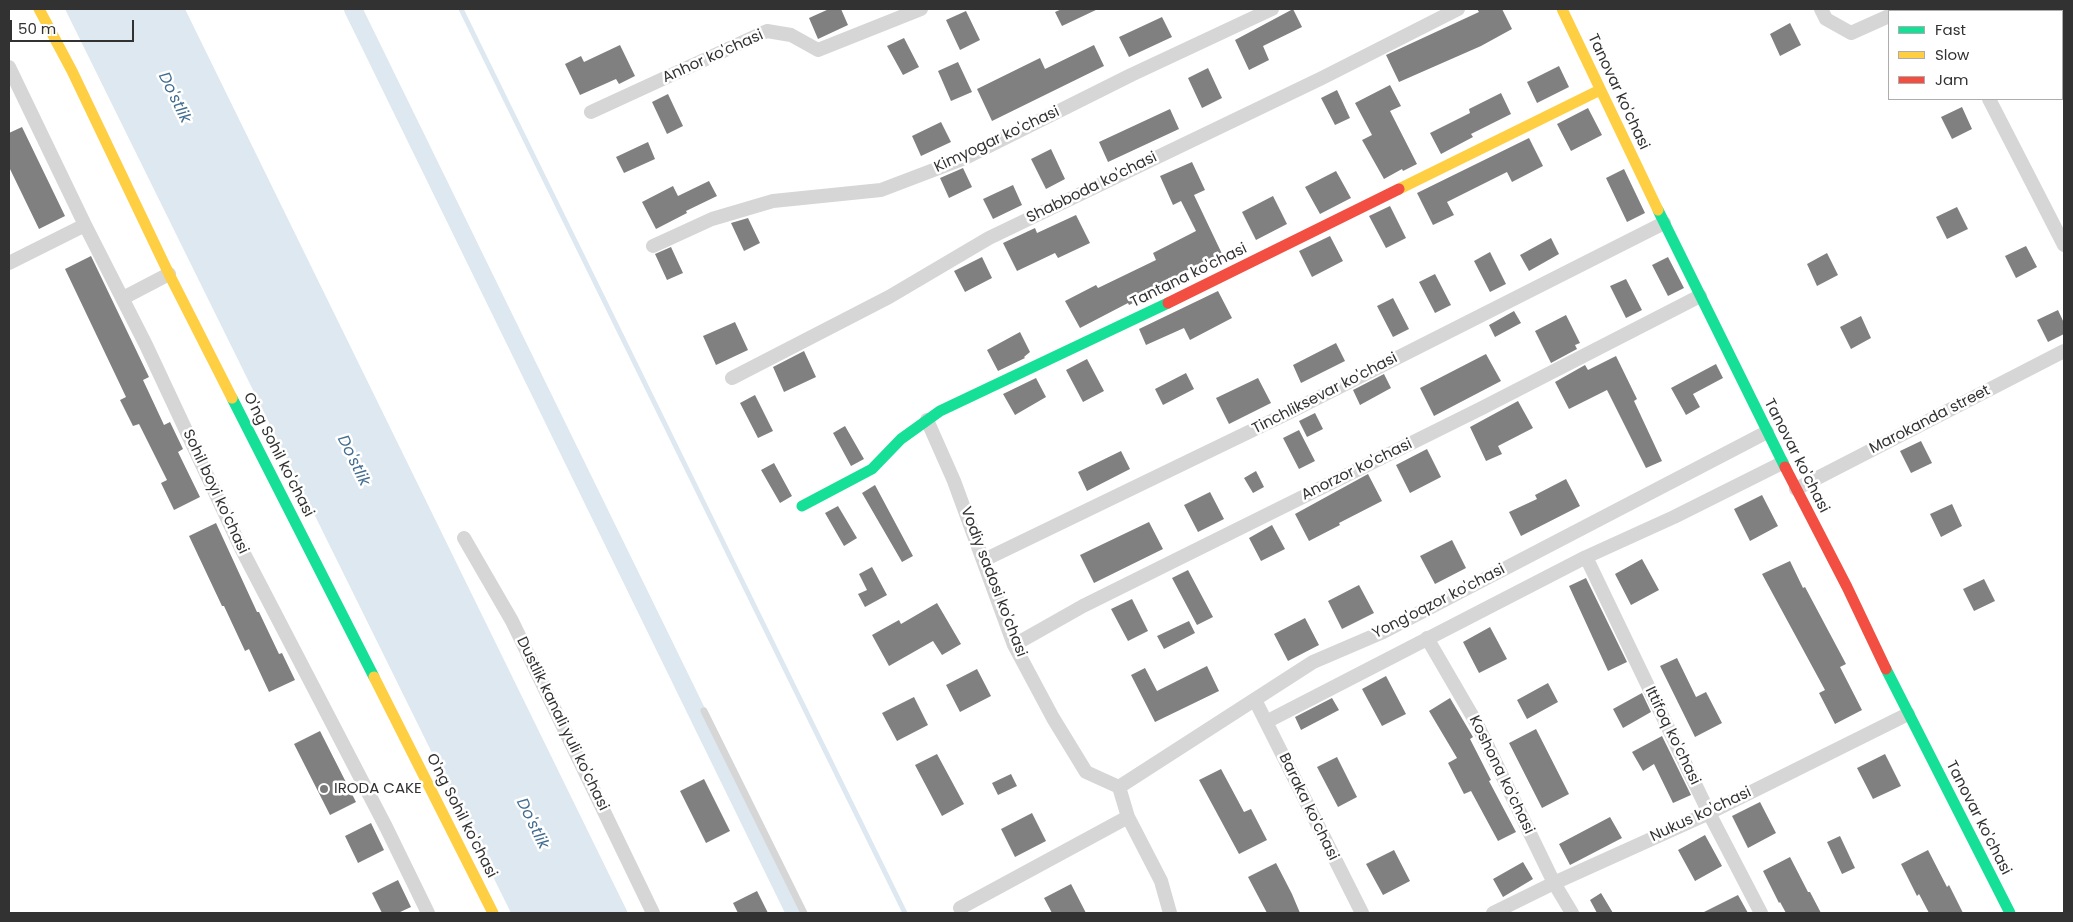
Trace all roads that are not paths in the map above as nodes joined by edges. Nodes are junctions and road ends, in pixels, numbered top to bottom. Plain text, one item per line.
1 (39, 9) edge
2 (920, 9) edge
3 (1272, 9) edge
4 (1458, 9) edge
5 (1562, 9) edge
6 (1820, 9) edge
7 (1888, 16) edge
8 (9, 67) edge
9 (1600, 90) junction
10 (1990, 100) edge
11 (591, 112) dead end
12 (1664, 223) junction
13 (86, 225) junction
14 (2064, 245) edge
15 (653, 246) dead end
16 (9, 263) edge
17 (169, 274) junction
18 (1700, 296) junction
19 (122, 298) junction
20 (2064, 350) edge
21 (732, 378) dead end
22 (927, 420) junction
23 (1767, 432) junction
24 (1782, 463) junction
25 (1796, 490) junction
26 (802, 506) dead end
27 (464, 538) dead end
28 (1586, 557) junction
29 (984, 560) junction
30 (1428, 638) junction
31 (1014, 645) junction
32 (1255, 700) junction
33 (704, 710) dead end
34 (1908, 714) junction
35 (1266, 722) junction
36 (1119, 787) junction
37 (1709, 813) junction
38 (1128, 818) junction
39 (1554, 883) junction
40 (960, 908) dead end
41 (428, 913) edge
42 (492, 913) edge
43 (653, 913) edge
44 (804, 913) edge
45 (1170, 913) edge
46 (1362, 913) edge
47 (1493, 913) edge
48 (1572, 913) edge
49 (1761, 913) edge
50 (2010, 913) edge

1 - 17 street, O'ng Sohil ko'chasi
2 - 11 street, Anhor ko'chasi
3 - 15 street, Kimyogar ko'chasi
4 - 21 street, Shabboda ko'chasi
5 - 9 street, Tanovar ko'chasi
6 - 7 street
8 - 13 street, Sohil boyi ko'chasi
9 - 12 street, Tanovar ko'chasi
9 - 22 street, Tantana ko'chasi
10 - 14 street
12 - 18 street, Tanovar ko'chasi
12 - 29 street, Tinchliksevar ko'chasi
13 - 16 street
13 - 19 street, Sohil boyi ko'chasi
17 - 19 street
17 - 42 street, O'ng Sohil ko'chasi
18 - 23 street, Tanovar ko'chasi
18 - 31 street, Anorzor ko'chasi
19 - 41 street, Sohil boyi ko'chasi
20 - 25 street, Marokanda street
22 - 26 street, Tantana ko'chasi
22 - 29 street, Vodiy sadosi ko'chasi
23 - 24 street, Tanovar ko'chasi
23 - 32 street, Yong'oqzor ko'chasi
24 - 25 street, Tanovar ko'chasi
24 - 28 street
25 - 34 street, Tanovar ko'chasi
27 - 43 street, Dustlik kanali yuli ko'chasi
28 - 30 street
28 - 37 street, Ittifoq ko'chasi
29 - 31 street, Vodiy sadosi ko'chasi
30 - 35 street
30 - 39 street, Koshona ko'chasi
31 - 36 street, Vodiy sadosi ko'chasi
32 - 35 street, Baraka ko'chasi
32 - 36 street, Yong'oqzor ko'chasi
33 - 44 lane
34 - 37 street, Nukus ko'chasi
34 - 50 street, Tanovar ko'chasi
35 - 46 street, Baraka ko'chasi
36 - 38 street
37 - 39 street, Nukus ko'chasi
37 - 49 street, Ittifoq ko'chasi
38 - 40 street
38 - 45 street
39 - 47 street, Nukus ko'chasi
39 - 48 street, Koshona ko'chasi

